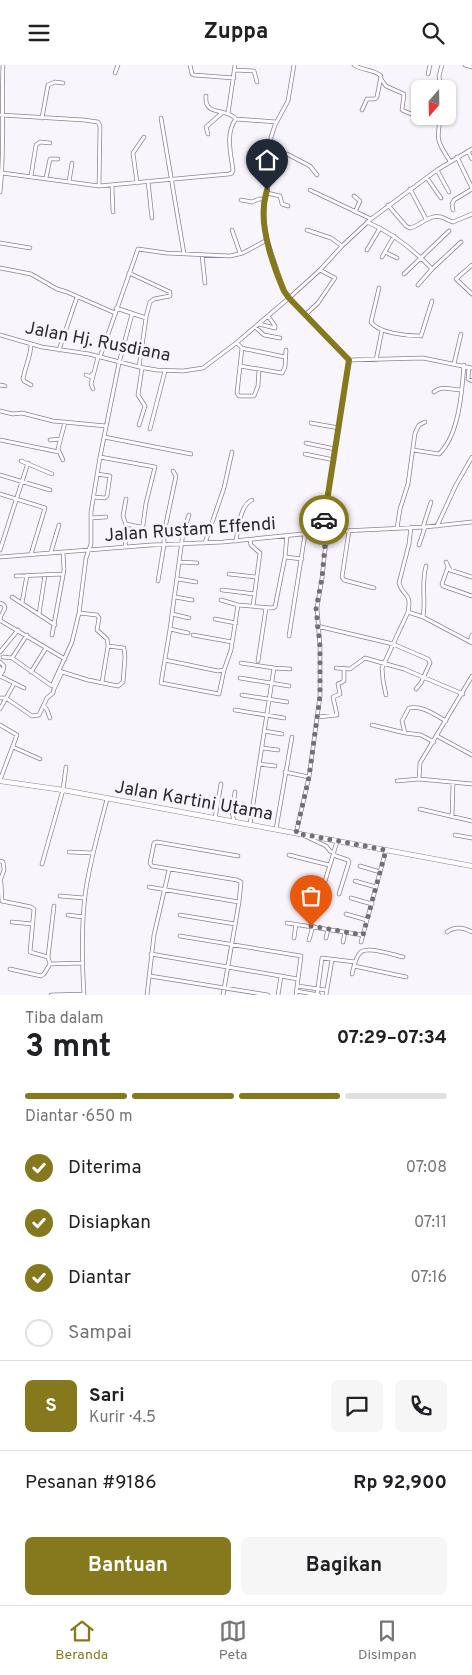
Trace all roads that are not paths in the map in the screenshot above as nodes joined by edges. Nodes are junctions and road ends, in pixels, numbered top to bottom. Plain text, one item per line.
1 (3, 65) edge
2 (118, 65) edge
3 (190, 65) edge
4 (294, 65) edge
5 (354, 65) edge
6 (430, 65) edge
7 (442, 65) edge
8 (465, 65) edge
9 (235, 67) edge
10 (472, 67) edge
11 (115, 73) dead end
12 (428, 74) dead end
13 (234, 78) junction
14 (381, 79) junction
15 (1, 80) edge
16 (440, 80) edge
17 (257, 82) dead end
18 (63, 83) dead end
19 (206, 96) dead end
20 (362, 110) dead end
21 (223, 112) junction
22 (228, 114) junction
23 (1, 115) junction
24 (411, 115) edge
25 (42, 117) junction
26 (161, 118) dead end
27 (236, 119) junction
28 (276, 122) junction
29 (439, 125) edge
30 (208, 135) dead end
31 (144, 137) dead end
32 (50, 143) dead end
33 (470, 150) edge
34 (270, 154) junction
35 (458, 157) junction
36 (58, 159) dead end
37 (472, 159) edge
38 (450, 161) junction
39 (72, 163) dead end
40 (2, 170) edge
41 (437, 170) junction
42 (472, 173) edge
43 (318, 175) dead end
44 (31, 176) junction
45 (466, 176) junction
46 (426, 177) junction
47 (46, 178) junction
48 (172, 178) junction
49 (148, 181) junction
50 (69, 182) junction
51 (137, 183) junction
52 (99, 186) junction
53 (112, 186) junction
54 (410, 189) junction
55 (472, 189) edge
56 (0, 190) edge
57 (310, 190) dead end
58 (449, 192) dead end
59 (267, 193) junction
60 (354, 196) dead end
61 (441, 198) dead end
62 (265, 199) junction
63 (241, 200) dead end
64 (388, 205) junction
65 (288, 206) dead end
66 (454, 210) dead end
67 (113, 212) dead end
68 (354, 212) junction
69 (472, 213) edge
70 (152, 219) dead end
71 (371, 219) junction
72 (426, 219) junction
73 (367, 222) junction
74 (380, 228) junction
75 (232, 230) dead end
76 (307, 230) dead end
77 (449, 231) dead end
78 (394, 236) junction
79 (267, 240) junction
80 (461, 242) dead end
81 (0, 243) edge
82 (342, 246) junction
83 (30, 248) dead end
84 (367, 250) dead end
85 (385, 252) junction
86 (240, 253) junction
87 (184, 254) junction
88 (202, 255) junction
89 (382, 257) dead end
90 (420, 257) junction
91 (397, 258) dead end
92 (472, 265) edge
93 (0, 268) edge
94 (432, 269) junction
95 (320, 270) junction
96 (129, 273) junction
97 (404, 274) dead end
98 (205, 283) dead end
99 (418, 285) dead end
100 (379, 288) dead end
101 (472, 294) edge
102 (77, 297) junction
103 (289, 298) junction
104 (432, 301) dead end
105 (116, 308) junction
106 (115, 313) junction
107 (132, 313) junction
108 (305, 315) junction
109 (268, 316) junction
110 (146, 317) junction
111 (257, 325) junction
112 (382, 330) junction
113 (461, 334) dead end
114 (0, 335) edge
115 (280, 338) dead end
116 (237, 343) junction
117 (31, 344) junction
118 (242, 348) junction
119 (59, 350) junction
120 (286, 350) dead end
121 (98, 357) junction
122 (285, 357) junction
123 (349, 360) junction
124 (376, 360) junction
125 (119, 363) junction
126 (454, 363) junction
127 (464, 365) junction
128 (240, 366) junction
129 (140, 367) junction
130 (470, 367) edge
131 (259, 369) junction
132 (165, 371) junction
133 (86, 375) dead end
134 (472, 381) edge
135 (0, 385) edge
136 (31, 385) dead end
137 (5, 386) dead end
138 (92, 389) dead end
139 (461, 390) junction
140 (434, 392) dead end
141 (0, 411) edge
142 (65, 422) junction
143 (425, 422) dead end
144 (311, 423) dead end
145 (139, 425) dead end
146 (106, 426) junction
147 (339, 428) junction
148 (150, 429) dead end
149 (104, 437) junction
150 (0, 439) edge
151 (60, 439) junction
152 (50, 440) dead end
153 (306, 443) dead end
154 (59, 449) junction
155 (335, 449) junction
156 (413, 450) junction
157 (232, 452) dead end
158 (191, 454) dead end
159 (304, 454) dead end
160 (100, 455) junction
161 (472, 457) edge
162 (334, 459) junction
163 (63, 460) dead end
164 (21, 461) dead end
165 (28, 463) junction
166 (174, 471) dead end
167 (52, 474) dead end
168 (98, 474) junction
169 (0, 475) edge
170 (22, 481) junction
171 (50, 490) dead end
172 (0, 494) edge
173 (94, 497) junction
174 (17, 499) junction
175 (126, 499) dead end
176 (252, 499) dead end
177 (431, 502) dead end
178 (189, 515) dead end
179 (106, 517) dead end
180 (92, 518) junction
181 (472, 522) edge
182 (126, 524) junction
183 (59, 525) dead end
184 (437, 526) junction
185 (411, 527) junction
186 (424, 527) junction
187 (397, 528) junction
188 (349, 531) junction
189 (322, 532) junction
190 (326, 532) junction
191 (305, 534) junction
192 (287, 535) junction
193 (250, 539) junction
194 (236, 541) junction
195 (205, 543) junction
196 (183, 544) junction
197 (164, 545) junction
198 (419, 545) dead end
199 (125, 547) junction
200 (0, 550) edge
201 (89, 551) junction
202 (51, 552) junction
203 (63, 552) junction
204 (31, 554) junction
205 (0, 557) edge
206 (285, 557) junction
207 (302, 559) junction
208 (180, 562) junction
209 (446, 562) dead end
210 (197, 563) dead end
211 (426, 566) dead end
212 (448, 567) junction
213 (63, 574) junction
214 (229, 574) dead end
215 (27, 575) junction
216 (45, 575) junction
217 (16, 576) dead end
218 (256, 577) junction
219 (472, 577) edge
220 (178, 579) junction
221 (158, 581) dead end
222 (196, 582) dead end
223 (374, 588) dead end
224 (222, 590) dead end
225 (254, 594) junction
226 (472, 596) edge
227 (12, 597) dead end
228 (175, 597) junction
229 (192, 600) dead end
230 (221, 601) dead end
231 (0, 603) edge
232 (22, 603) junction
233 (238, 605) junction
234 (253, 606) junction
235 (266, 607) junction
236 (408, 612) junction
237 (79, 613) junction
238 (38, 614) junction
239 (172, 615) junction
240 (423, 617) junction
241 (189, 618) dead end
242 (216, 619) dead end
243 (236, 623) junction
244 (54, 625) junction
245 (317, 626) junction
246 (170, 629) junction
247 (18, 630) junction
248 (188, 633) dead end
249 (27, 635) junction
250 (52, 635) dead end
251 (193, 635) dead end
252 (472, 635) edge
253 (289, 636) dead end
254 (232, 642) junction
255 (471, 642) edge
256 (393, 644) junction
257 (108, 646) junction
258 (46, 648) junction
259 (0, 652) edge
260 (3, 657) dead end
261 (12, 658) junction
262 (65, 659) junction
263 (165, 660) junction
264 (258, 661) dead end
265 (0, 662) edge
266 (241, 663) dead end
267 (383, 664) junction
268 (274, 668) junction
269 (336, 668) dead end
270 (344, 668) junction
271 (290, 669) dead end
272 (1, 670) edge
273 (224, 670) junction
274 (31, 672) junction
275 (61, 672) junction
276 (424, 677) junction
277 (472, 677) edge
278 (240, 678) dead end
279 (102, 682) junction
280 (272, 683) junction
281 (14, 684) junction
282 (289, 687) dead end
283 (24, 688) dead end
284 (416, 689) dead end
285 (463, 694) junction
286 (242, 695) dead end
287 (386, 695) dead end
288 (0, 698) edge
289 (6, 698) junction
290 (270, 699) junction
291 (287, 702) dead end
292 (44, 706) junction
293 (0, 709) edge
294 (235, 710) dead end
295 (267, 715) junction
296 (284, 717) dead end
297 (318, 717) junction
298 (50, 718) dead end
299 (446, 721) junction
300 (0, 725) edge
301 (372, 725) dead end
302 (264, 731) junction
303 (405, 733) junction
304 (282, 734) dead end
305 (437, 736) junction
306 (292, 737) dead end
307 (434, 742) junction
308 (13, 747) junction
309 (262, 747) junction
310 (278, 751) dead end
311 (472, 755) edge
312 (40, 759) dead end
313 (260, 764) junction
314 (275, 766) dead end
315 (66, 767) dead end
316 (285, 772) junction
317 (309, 777) junction
318 (419, 779) junction
319 (0, 780) edge
320 (397, 781) dead end
321 (453, 783) junction
322 (221, 784) dead end
323 (472, 784) edge
324 (63, 790) junction
325 (236, 792) dead end
326 (107, 799) junction
327 (420, 809) dead end
328 (452, 817) junction
329 (215, 819) junction
330 (472, 821) edge
331 (234, 822) junction
332 (250, 825) junction
333 (276, 829) junction
334 (296, 833) junction
335 (455, 835) dead end
336 (472, 838) edge
337 (337, 841) junction
338 (386, 850) junction
339 (68, 852) dead end
340 (93, 853) junction
341 (333, 854) junction
342 (289, 855) dead end
343 (238, 856) dead end
344 (0, 861) edge
345 (42, 864) dead end
346 (329, 865) junction
347 (360, 866) dead end
348 (472, 866) edge
349 (169, 870) junction
350 (380, 872) junction
351 (0, 881) edge
352 (355, 881) dead end
353 (149, 887) dead end
354 (376, 887) junction
355 (165, 890) junction
356 (322, 891) dead end
357 (338, 894) dead end
358 (60, 896) dead end
359 (84, 898) junction
360 (351, 898) dead end
361 (239, 902) junction
362 (372, 904) junction
363 (54, 906) dead end
364 (346, 914) dead end
365 (68, 915) dead end
366 (180, 915) dead end
367 (83, 917) junction
368 (367, 920) junction
369 (12, 922) dead end
370 (287, 923) dead end
371 (32, 924) junction
372 (235, 924) junction
373 (296, 924) junction
374 (313, 926) junction
375 (328, 929) junction
376 (345, 932) junction
377 (447, 932) dead end
378 (472, 932) edge
379 (363, 935) junction
380 (180, 936) dead end
381 (326, 938) dead end
382 (294, 939) dead end
383 (309, 940) dead end
384 (343, 942) dead end
385 (361, 942) dead end
386 (231, 945) junction
387 (151, 953) junction
388 (48, 957) junction
389 (403, 957) dead end
390 (332, 959) junction
391 (82, 963) junction
392 (50, 964) junction
393 (354, 964) junction
394 (228, 966) junction
395 (10, 969) dead end
396 (352, 974) dead end
397 (281, 975) junction
398 (150, 976) junction
399 (406, 977) dead end
400 (298, 979) junction
401 (225, 987) junction
402 (297, 987) junction
403 (318, 989) junction
404 (326, 990) junction
405 (296, 993) edge
406 (51, 995) edge
407 (84, 995) edge
408 (147, 995) edge
409 (223, 995) edge
410 (268, 995) edge
411 (278, 995) edge
412 (318, 995) edge
413 (326, 995) edge

1 - 15 street
2 - 11 street
3 - 13 street
4 - 28 street
5 - 14 street
6 - 12 street
7 - 16 street
8 - 10 street
9 - 13 street
9 - 17 street
13 - 22 street
14 - 20 street
14 - 24 street
15 - 23 street
18 - 25 street
19 - 21 street
21 - 22 street
21 - 30 street
22 - 27 street
23 - 25 street
23 - 40 street
25 - 52 street
26 - 48 street
27 - 28 street
27 - 48 street
28 - 34 street
29 - 38 street
31 - 51 street
32 - 44 street
33 - 35 street, Jalan Hj. Rusdiana
33 - 37 street
34 - 43 street
34 - 59 street
35 - 38 street, Jalan Hj. Rusdiana
35 - 45 street
36 - 47 street
38 - 41 street, Jalan Hj. Rusdiana
39 - 50 street
40 - 44 street
40 - 56 street
41 - 46 street, Jalan Hj. Rusdiana
41 - 58 street
42 - 45 street
44 - 47 street
45 - 55 street
46 - 54 street, Jalan Hj. Rusdiana
46 - 61 street
47 - 50 street
48 - 49 street
48 - 87 street
49 - 51 street
49 - 70 street
50 - 52 street
51 - 53 street
52 - 53 street
53 - 67 street
54 - 64 street, Jalan Hj. Rusdiana
54 - 72 street
55 - 66 street
57 - 68 street
59 - 62 street
59 - 65 street
60 - 68 street
62 - 63 street
62 - 79 street
64 - 71 street, Jalan Hj. Rusdiana
64 - 72 street
68 - 71 street
69 - 72 street
71 - 73 street, Jalan Hj. Rusdiana
73 - 74 street
73 - 82 street, Jalan Hj. Rusdiana
74 - 78 street
74 - 84 street
75 - 86 street
76 - 82 street
77 - 90 street
78 - 85 street
78 - 90 street
79 - 86 street
79 - 103 street
80 - 94 street
81 - 83 street
82 - 95 street, Jalan Hj. Rusdiana
85 - 89 street
85 - 91 street
86 - 88 street
87 - 88 street
87 - 96 street
88 - 98 street
90 - 94 street
90 - 97 street
92 - 101 street
93 - 102 street
94 - 99 street
95 - 103 street, Jalan Hj. Rusdiana
95 - 108 street
96 - 105 street
96 - 110 street
100 - 112 street
102 - 106 street
102 - 119 street
103 - 108 street
103 - 109 street, Jalan Hj. Rusdiana
104 - 112 street
105 - 106 street
105 - 107 street
106 - 121 street
107 - 110 street
107 - 125 street
108 - 123 street
109 - 111 street, Jalan Hj. Rusdiana
109 - 111 street
110 - 129 street
111 - 115 street
111 - 116 street, Jalan Hj. Rusdiana
112 - 124 street
113 - 126 street
114 - 117 street, Jalan Hj. Rusdiana
116 - 118 street
116 - 132 street, Jalan Hj. Rusdiana
117 - 119 street, Jalan Hj. Rusdiana
117 - 136 street
118 - 122 street
118 - 128 street
119 - 121 street, Jalan Hj. Rusdiana
120 - 122 street
121 - 125 street, Jalan Hj. Rusdiana
121 - 133 street
121 - 138 street
122 - 131 street
123 - 124 street
123 - 147 street
124 - 126 street
125 - 129 street, Jalan Hj. Rusdiana
125 - 146 street
126 - 127 street
127 - 130 street
127 - 139 street
128 - 131 street
128 - 131 street
129 - 132 street, Jalan Hj. Rusdiana
129 - 145 street
130 - 134 street
132 - 148 street
135 - 137 street
139 - 140 street
139 - 156 street
141 - 142 street
142 - 146 street
142 - 151 street
143 - 156 street
144 - 147 street
146 - 149 street
147 - 155 street
149 - 158 street
149 - 160 street
150 - 154 street
151 - 152 street
151 - 154 street
153 - 155 street
154 - 163 street
155 - 162 street
156 - 187 street
157 - 195 street
159 - 162 street
160 - 168 street
160 - 182 street
161 - 184 street
162 - 189 street
164 - 165 street
165 - 167 street
165 - 170 street
166 - 197 street
168 - 173 street
168 - 173 street
169 - 170 street
170 - 171 street
170 - 174 street
172 - 174 street
173 - 180 street
174 - 200 street
174 - 204 street
175 - 182 street
176 - 194 street
177 - 186 street
178 - 196 street
179 - 180 street
180 - 201 street
181 - 184 street, Jalan Rustam Effendi
182 - 199 street
183 - 202 street
184 - 186 street, Jalan Rustam Effendi
185 - 186 street, Jalan Rustam Effendi
185 - 187 street, Jalan Rustam Effendi
185 - 236 street
186 - 198 street
187 - 188 street, Jalan Rustam Effendi
188 - 190 street, Jalan Rustam Effendi
188 - 223 street
189 - 190 street, Jalan Rustam Effendi
189 - 191 street, Jalan Rustam Effendi
190 - 245 street
191 - 192 street, Jalan Rustam Effendi
191 - 207 street
192 - 193 street, Jalan Rustam Effendi
192 - 206 street
193 - 194 street, Jalan Rustam Effendi
193 - 218 street
194 - 195 street, Jalan Rustam Effendi
195 - 196 street, Jalan Rustam Effendi
196 - 197 street, Jalan Rustam Effendi
196 - 208 street
197 - 199 street, Jalan Rustam Effendi
197 - 221 street
199 - 201 street, Jalan Rustam Effendi
201 - 203 street, Jalan Rustam Effendi
201 - 237 street
202 - 203 street, Jalan Rustam Effendi
202 - 204 street, Jalan Rustam Effendi
203 - 213 street
204 - 205 street, Jalan Rustam Effendi
206 - 207 street
206 - 235 street
207 - 253 street
208 - 210 street
208 - 220 street
209 - 212 street
211 - 240 street
212 - 219 street
212 - 226 street
213 - 216 street
213 - 244 street
214 - 218 street
215 - 216 street
215 - 217 street
215 - 232 street
216 - 238 street
218 - 225 street
220 - 222 street
220 - 228 street
224 - 225 street
225 - 234 street
227 - 232 street
228 - 229 street
228 - 239 street
230 - 233 street
231 - 247 street
232 - 238 street
233 - 234 street
233 - 243 street
234 - 235 street
235 - 264 street
236 - 240 street
236 - 256 street
237 - 257 street
237 - 262 street
238 - 244 street
239 - 241 street
239 - 246 street
240 - 255 street
242 - 243 street
243 - 254 street
244 - 250 street
245 - 256 street
245 - 297 street
246 - 248 street
246 - 263 street
247 - 249 street
247 - 259 street
249 - 258 street
249 - 261 street
251 - 254 street
252 - 255 street
254 - 273 street
256 - 267 street
256 - 276 street
257 - 279 street
257 - 279 street
258 - 262 street
258 - 274 street
260 - 261 street
261 - 274 street
262 - 275 street
263 - 273 street
263 - 273 street
265 - 272 street
266 - 268 street
267 - 270 street
267 - 276 street
267 - 287 street
268 - 271 street
268 - 280 street
269 - 270 street
270 - 297 street
272 - 281 street
274 - 275 street
275 - 279 street
275 - 292 street
276 - 284 street
276 - 285 street
277 - 285 street
278 - 280 street
280 - 282 street
280 - 290 street
281 - 283 street
281 - 289 street
285 - 299 street
286 - 290 street
288 - 289 street
289 - 292 street
289 - 293 street
290 - 291 street
290 - 295 street
292 - 298 street
294 - 295 street
295 - 296 street
295 - 302 street
297 - 317 street
299 - 303 street
299 - 305 street
300 - 308 street
301 - 303 street
302 - 304 street
302 - 309 street
303 - 307 street
305 - 307 street
305 - 311 street
306 - 316 street
307 - 318 street
308 - 312 street
308 - 319 street
309 - 310 street
309 - 313 street
313 - 314 street
313 - 332 street
315 - 324 street
316 - 317 street
316 - 333 street
317 - 334 street
318 - 320 street
318 - 321 street
319 - 324 street, Jalan Kartini Utama
321 - 323 street
321 - 328 street
322 - 329 street
324 - 326 street, Jalan Kartini Utama
324 - 345 street
325 - 331 street
326 - 329 street, Jalan Kartini Utama
326 - 340 street
327 - 328 street
328 - 330 street
329 - 331 street, Jalan Kartini Utama
331 - 332 street, Jalan Kartini Utama
332 - 333 street, Jalan Kartini Utama
333 - 334 street, Jalan Kartini Utama
334 - 337 street, Jalan Kartini Utama
334 - 341 street
335 - 336 street
337 - 338 street, Jalan Kartini Utama
337 - 341 street
338 - 348 street, Jalan Kartini Utama
338 - 350 street
339 - 340 street
340 - 359 street
341 - 346 street
341 - 357 street
342 - 346 street
343 - 349 street
344 - 351 street
346 - 356 street
347 - 350 street
349 - 355 street
349 - 361 street
350 - 354 street
351 - 371 street
352 - 354 street
353 - 355 street
354 - 362 street
355 - 361 street
355 - 387 street
358 - 359 street
359 - 367 street
360 - 362 street
361 - 372 street
362 - 368 street
363 - 388 street
364 - 368 street
365 - 367 street
366 - 372 street
367 - 391 street
368 - 379 street
369 - 371 street
370 - 373 street
371 - 388 street
372 - 386 street
373 - 374 street
373 - 382 street
374 - 375 street
374 - 383 street
375 - 376 street
375 - 381 street
376 - 379 street
376 - 384 street
377 - 378 street
379 - 385 street
380 - 386 street
386 - 394 street
386 - 400 street
387 - 394 street
387 - 398 street
388 - 392 street
389 - 393 street
390 - 393 street
390 - 403 street
390 - 404 street
391 - 392 street
391 - 407 street
392 - 395 street
393 - 396 street
393 - 399 street
394 - 397 street
394 - 401 street
397 - 400 street
397 - 411 street
398 - 401 street
398 - 408 street
400 - 402 street
401 - 409 street
401 - 410 street
402 - 403 street
402 - 405 street
403 - 404 street
403 - 412 street
404 - 413 street
405 - 412 street
406 - 407 street

